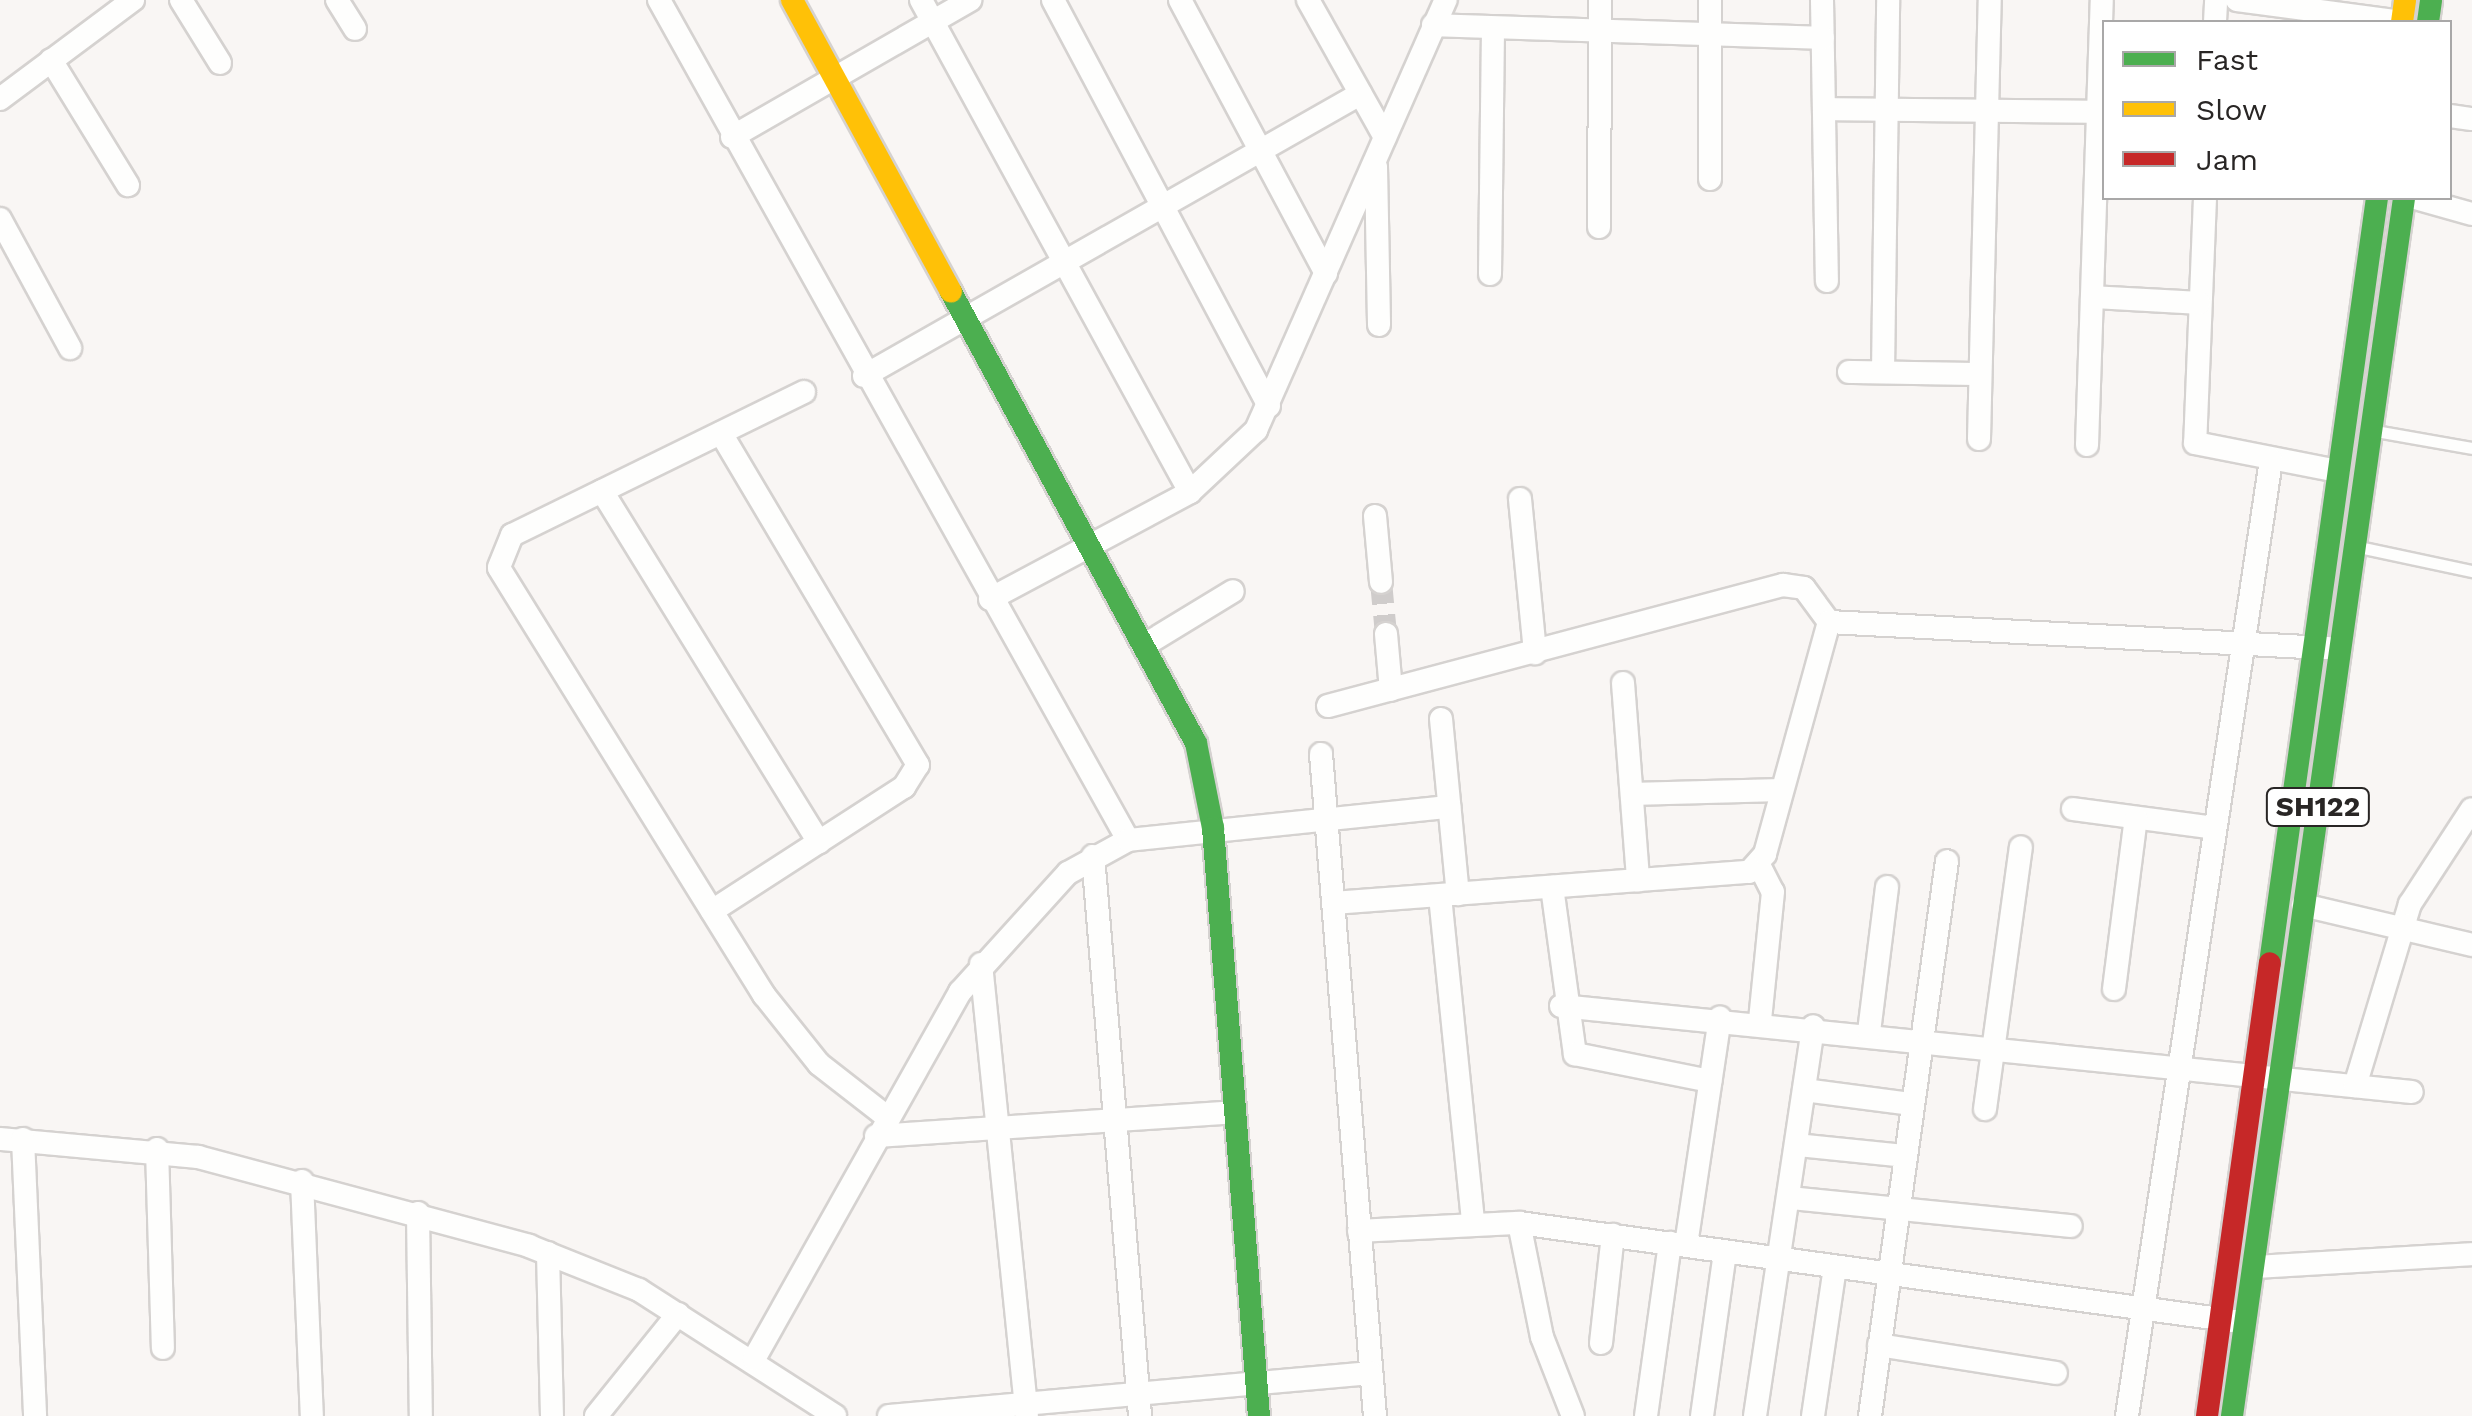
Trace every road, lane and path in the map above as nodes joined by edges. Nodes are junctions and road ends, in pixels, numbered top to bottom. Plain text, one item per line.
1 (133, 0) edge
2 (180, 0) edge
3 (338, 0) edge
4 (659, 0) edge
5 (792, 0) edge
6 (970, 0) edge
7 (1053, 0) edge
8 (1180, 0) edge
9 (1308, 0) edge
10 (1600, 0) edge
11 (1710, 0) edge
12 (1822, 0) edge
13 (1888, 0) edge
14 (1990, 0) edge
15 (2102, 0) edge
16 (2237, 0) edge
17 (1439, 9) edge
18 (926, 10) edge
19 (2387, 20) edge
20 (1493, 28) junction
21 (355, 29) dead end
22 (1600, 32) junction
23 (1710, 34) junction
24 (1823, 38) junction
25 (51, 60) junction
26 (220, 63) dead end
27 (834, 78) junction
28 (1360, 94) junction
29 (0, 99) edge
30 (1824, 109) junction
31 (1887, 109) junction
32 (1985, 109) junction
33 (2101, 112) edge
34 (732, 137) junction
35 (1380, 148) junction
36 (1260, 154) junction
37 (1710, 180) dead end
38 (128, 185) dead end
39 (2205, 200) edge
40 (2377, 200) edge
41 (2404, 200) edge
42 (2422, 200) edge
43 (1166, 208) junction
44 (2472, 214) edge
45 (0, 218) edge
46 (1600, 227) dead end
47 (1065, 264) junction
48 (1326, 273) junction
49 (1490, 274) dead end
50 (2366, 278) junction
51 (1827, 281) dead end
52 (2393, 281) junction
53 (2092, 297) junction
54 (2199, 303) junction
55 (964, 320) junction
56 (1379, 325) dead end
57 (70, 348) dead end
58 (1849, 372) dead end
59 (1883, 372) junction
60 (1980, 374) junction
61 (864, 376) junction
62 (804, 392) dead end
63 (1268, 406) junction
64 (2372, 430) junction
65 (721, 433) junction
66 (1979, 439) dead end
67 (2086, 445) dead end
68 (2472, 448) edge
69 (2271, 460) junction
70 (2338, 471) junction
71 (602, 491) junction
72 (1190, 492) junction
73 (1520, 499) dead end
74 (1375, 516) dead end
75 (2355, 546) junction
76 (1089, 548) junction
77 (2472, 571) edge
78 (1381, 582) tunnel mouth
79 (1233, 591) dead end
80 (990, 598) junction
81 (1829, 622) junction
82 (1386, 634) tunnel mouth
83 (2244, 643) junction
84 (1143, 646) junction
85 (2312, 647) junction
86 (2340, 650) junction
87 (1535, 654) junction
88 (1623, 683) dead end
89 (1391, 690) junction
90 (1328, 706) dead end
91 (1441, 719) dead end
92 (1321, 754) dead end
93 (1780, 790) junction
94 (1632, 794) junction
95 (1450, 807) junction
96 (2073, 809) dead end
97 (2472, 809) edge
98 (2136, 818) junction
99 (1326, 820) junction
100 (1213, 828) junction
101 (2215, 828) junction
102 (1128, 840) junction
103 (819, 842) junction
104 (2020, 847) dead end
105 (1093, 856) junction
106 (1948, 860) dead end
107 (1759, 865) junction
108 (1638, 880) junction
109 (1887, 886) dead end
110 (1552, 887) junction
111 (1449, 895) junction
112 (1333, 903) junction
113 (2303, 905) junction
114 (712, 912) junction
115 (2403, 928) junction
116 (2472, 944) edge
117 (981, 964) junction
118 (2114, 988) dead end
119 (1562, 1006) junction
120 (1720, 1018) junction
121 (1760, 1022) junction
122 (1813, 1026) junction
123 (1869, 1032) junction
124 (1922, 1037) junction
125 (1992, 1046) junction
126 (2178, 1068) junction
127 (2250, 1076) junction
128 (2278, 1080) junction
129 (1710, 1081) junction
130 (2355, 1086) junction
131 (1804, 1090) junction
132 (2412, 1092) dead end
133 (1912, 1104) junction
134 (1985, 1110) dead end
135 (1234, 1112) junction
136 (1116, 1121) junction
137 (882, 1127) junction
138 (999, 1130) junction
139 (12, 1139) edge
140 (1797, 1145) junction
141 (156, 1149) junction
142 (1905, 1156) junction
143 (302, 1182) junction
144 (1790, 1198) junction
145 (1898, 1209) junction
146 (418, 1213) junction
147 (1473, 1220) junction
148 (1519, 1223) junction
149 (2071, 1226) dead end
150 (1359, 1231) junction
151 (1613, 1235) junction
152 (1678, 1244) junction
153 (1725, 1252) junction
154 (548, 1253) junction
155 (2472, 1254) edge
156 (1780, 1260) junction
157 (2254, 1266) junction
158 (1834, 1267) junction
159 (1888, 1275) junction
160 (2142, 1309) junction
161 (678, 1314) junction
162 (2219, 1319) junction
163 (2245, 1322) junction
164 (1601, 1342) dead end
165 (1879, 1345) junction
166 (163, 1348) dead end
167 (754, 1360) junction
168 (1371, 1373) junction
169 (2056, 1373) dead end
170 (1256, 1383) junction
171 (1140, 1404) edge
172 (1026, 1410) edge
173 (35, 1416) edge
174 (312, 1416) edge
175 (421, 1416) edge
176 (552, 1416) edge
177 (596, 1416) edge
178 (835, 1416) edge
179 (889, 1416) edge
180 (1259, 1416) edge
181 (1375, 1416) edge
182 (1573, 1416) edge
183 (1646, 1416) edge
184 (1702, 1416) edge
185 (1756, 1416) edge
186 (1813, 1416) edge
187 (1870, 1416) edge
188 (2127, 1416) edge
189 (2207, 1416) edge
190 (2232, 1416) edge

1 - 25 street
2 - 26 street
3 - 21 street
4 - 34 street
5 - 27 main road
6 - 18 street
7 - 43 street
8 - 36 street
9 - 28 street
10 - 22 street
11 - 23 street
12 - 24 street
13 - 31 street
14 - 32 street
15 - 33 street
16 - 19 street
17 - 20 street
17 - 35 street
18 - 27 street
18 - 47 street
20 - 22 street
20 - 49 street
22 - 23 street
22 - 46 street
23 - 24 street
23 - 37 street
24 - 30 street
25 - 29 street
25 - 38 street
27 - 34 street
27 - 55 main road
28 - 35 street
28 - 36 street
30 - 31 street
30 - 51 street
31 - 32 street
31 - 59 street
32 - 33 street
32 - 60 street
33 - 53 street
34 - 61 street
35 - 48 street
35 - 56 street
36 - 43 street
36 - 48 street
39 - 54 street
40 - 50 main road, SH122
41 - 52 main road, SH122
42 - 44 street
43 - 47 street
43 - 63 street
45 - 57 street
47 - 55 street
47 - 72 street
48 - 63 street
50 - 52 main road
50 - 70 main road, SH122
52 - 64 main road, SH122
53 - 54 street
53 - 67 street
54 - 69 street
55 - 61 street
55 - 76 main road
58 - 59 street
59 - 60 street
60 - 66 street
61 - 80 street
62 - 65 street
63 - 72 street
64 - 68 lane
64 - 75 main road, SH122
65 - 71 street
65 - 103 street
69 - 70 street
69 - 83 street
70 - 85 main road, SH122
71 - 103 street
71 - 114 street
72 - 76 street
73 - 87 street
74 - 78 street
75 - 77 lane
75 - 86 main road, SH122
76 - 80 street
76 - 84 main road
79 - 84 street
80 - 102 street
81 - 83 street
81 - 87 street
81 - 93 street
82 - 89 street
83 - 85 street
83 - 101 street
84 - 100 main road
85 - 86 street
85 - 127 main road, SH122
86 - 113 main road, SH122
87 - 89 street
88 - 94 street
89 - 90 street
91 - 95 street
92 - 99 street
93 - 94 street
93 - 107 street
94 - 108 street
95 - 99 street
95 - 111 street
96 - 98 street
97 - 115 street
98 - 101 street
98 - 118 street
99 - 100 street
99 - 112 street
100 - 102 street
100 - 135 main road
101 - 126 street
102 - 105 street
103 - 114 street
104 - 125 street
105 - 117 street
105 - 136 street
106 - 124 street
107 - 108 street
107 - 121 street
108 - 110 street
109 - 123 street
110 - 111 street
110 - 119 street
111 - 112 street
111 - 147 street
112 - 150 street
113 - 115 street
113 - 128 main road, SH122
114 - 137 street
115 - 116 street
115 - 130 street
117 - 137 street
117 - 138 street
119 - 120 street
119 - 129 street
120 - 121 street
120 - 129 street
121 - 122 street
122 - 123 street
122 - 131 street
123 - 124 street
124 - 125 street
124 - 133 street
125 - 126 street
125 - 134 street
126 - 127 street
126 - 160 street
127 - 128 street
127 - 162 main road, SH122
128 - 130 street
128 - 157 main road, SH122
129 - 152 street
130 - 132 street
131 - 133 street
131 - 140 street
133 - 142 street
135 - 136 street
135 - 170 main road
136 - 138 street
136 - 171 street
137 - 138 street
137 - 167 street
138 - 172 street
139 - 141 street
139 - 173 street
140 - 142 street
140 - 144 street
141 - 143 street
141 - 166 street
142 - 145 street
143 - 146 street
143 - 174 street
144 - 145 street
144 - 156 street
145 - 149 street
145 - 159 street
146 - 154 street
146 - 175 street
147 - 148 street
147 - 150 street
148 - 151 street
148 - 182 street
150 - 168 street
151 - 152 street
151 - 164 street
152 - 153 street
152 - 183 street
153 - 156 street
153 - 184 street
154 - 161 street
154 - 176 street
155 - 157 street
156 - 158 street
156 - 185 street
157 - 163 main road, SH122
158 - 159 street
158 - 186 street
159 - 160 street
159 - 165 street
160 - 162 street
160 - 188 street
161 - 167 street
161 - 177 street
162 - 163 street
162 - 189 main road, SH122
163 - 190 main road, SH122
165 - 169 street
165 - 187 street
167 - 178 street
168 - 170 street
168 - 181 street
170 - 171 street
170 - 180 main road
171 - 172 street
172 - 179 street

